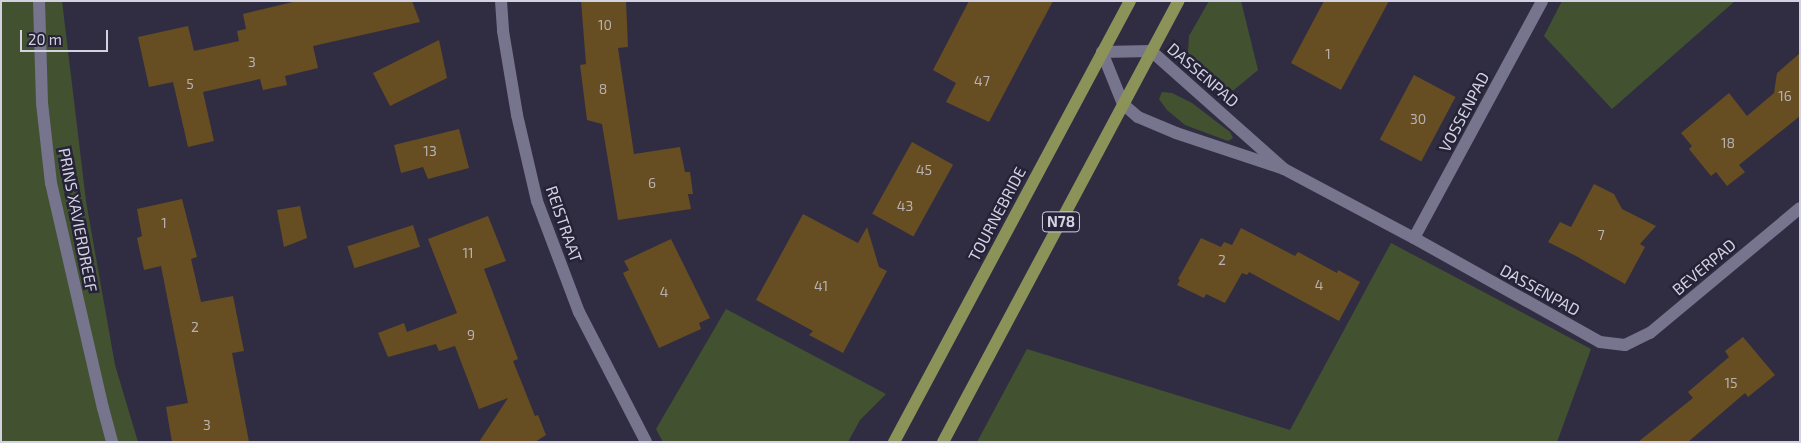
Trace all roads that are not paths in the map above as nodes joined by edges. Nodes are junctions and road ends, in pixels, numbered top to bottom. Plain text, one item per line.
1 (39, 1) edge
2 (500, 1) edge
3 (1130, 1) edge
4 (1178, 1) edge
5 (1542, 1) edge
6 (1102, 52) junction
7 (1151, 52) junction
8 (1123, 104) junction
9 (1284, 169) junction
10 (1800, 208) edge
11 (1414, 238) junction
12 (1625, 345) joint
13 (112, 442) edge
14 (646, 442) edge
15 (894, 442) edge
16 (943, 442) edge

1 - 13 street, PRINS XAVIERDREEF
2 - 14 street, REISTRAAT
3 - 6 main road, TOURNEBRIDE / N78
4 - 7 main road, N78
5 - 11 street, VOSSENPAD
6 - 7 street, DASSENPAD
6 - 8 street
6 - 15 main road, TOURNEBRIDE / N78
7 - 8 main road, N78
7 - 9 street, DASSENPAD
8 - 9 street, DASSENPAD
8 - 16 main road, N78
9 - 11 street, DASSENPAD
10 - 12 street, BEVERPAD
11 - 12 street, DASSENPAD

